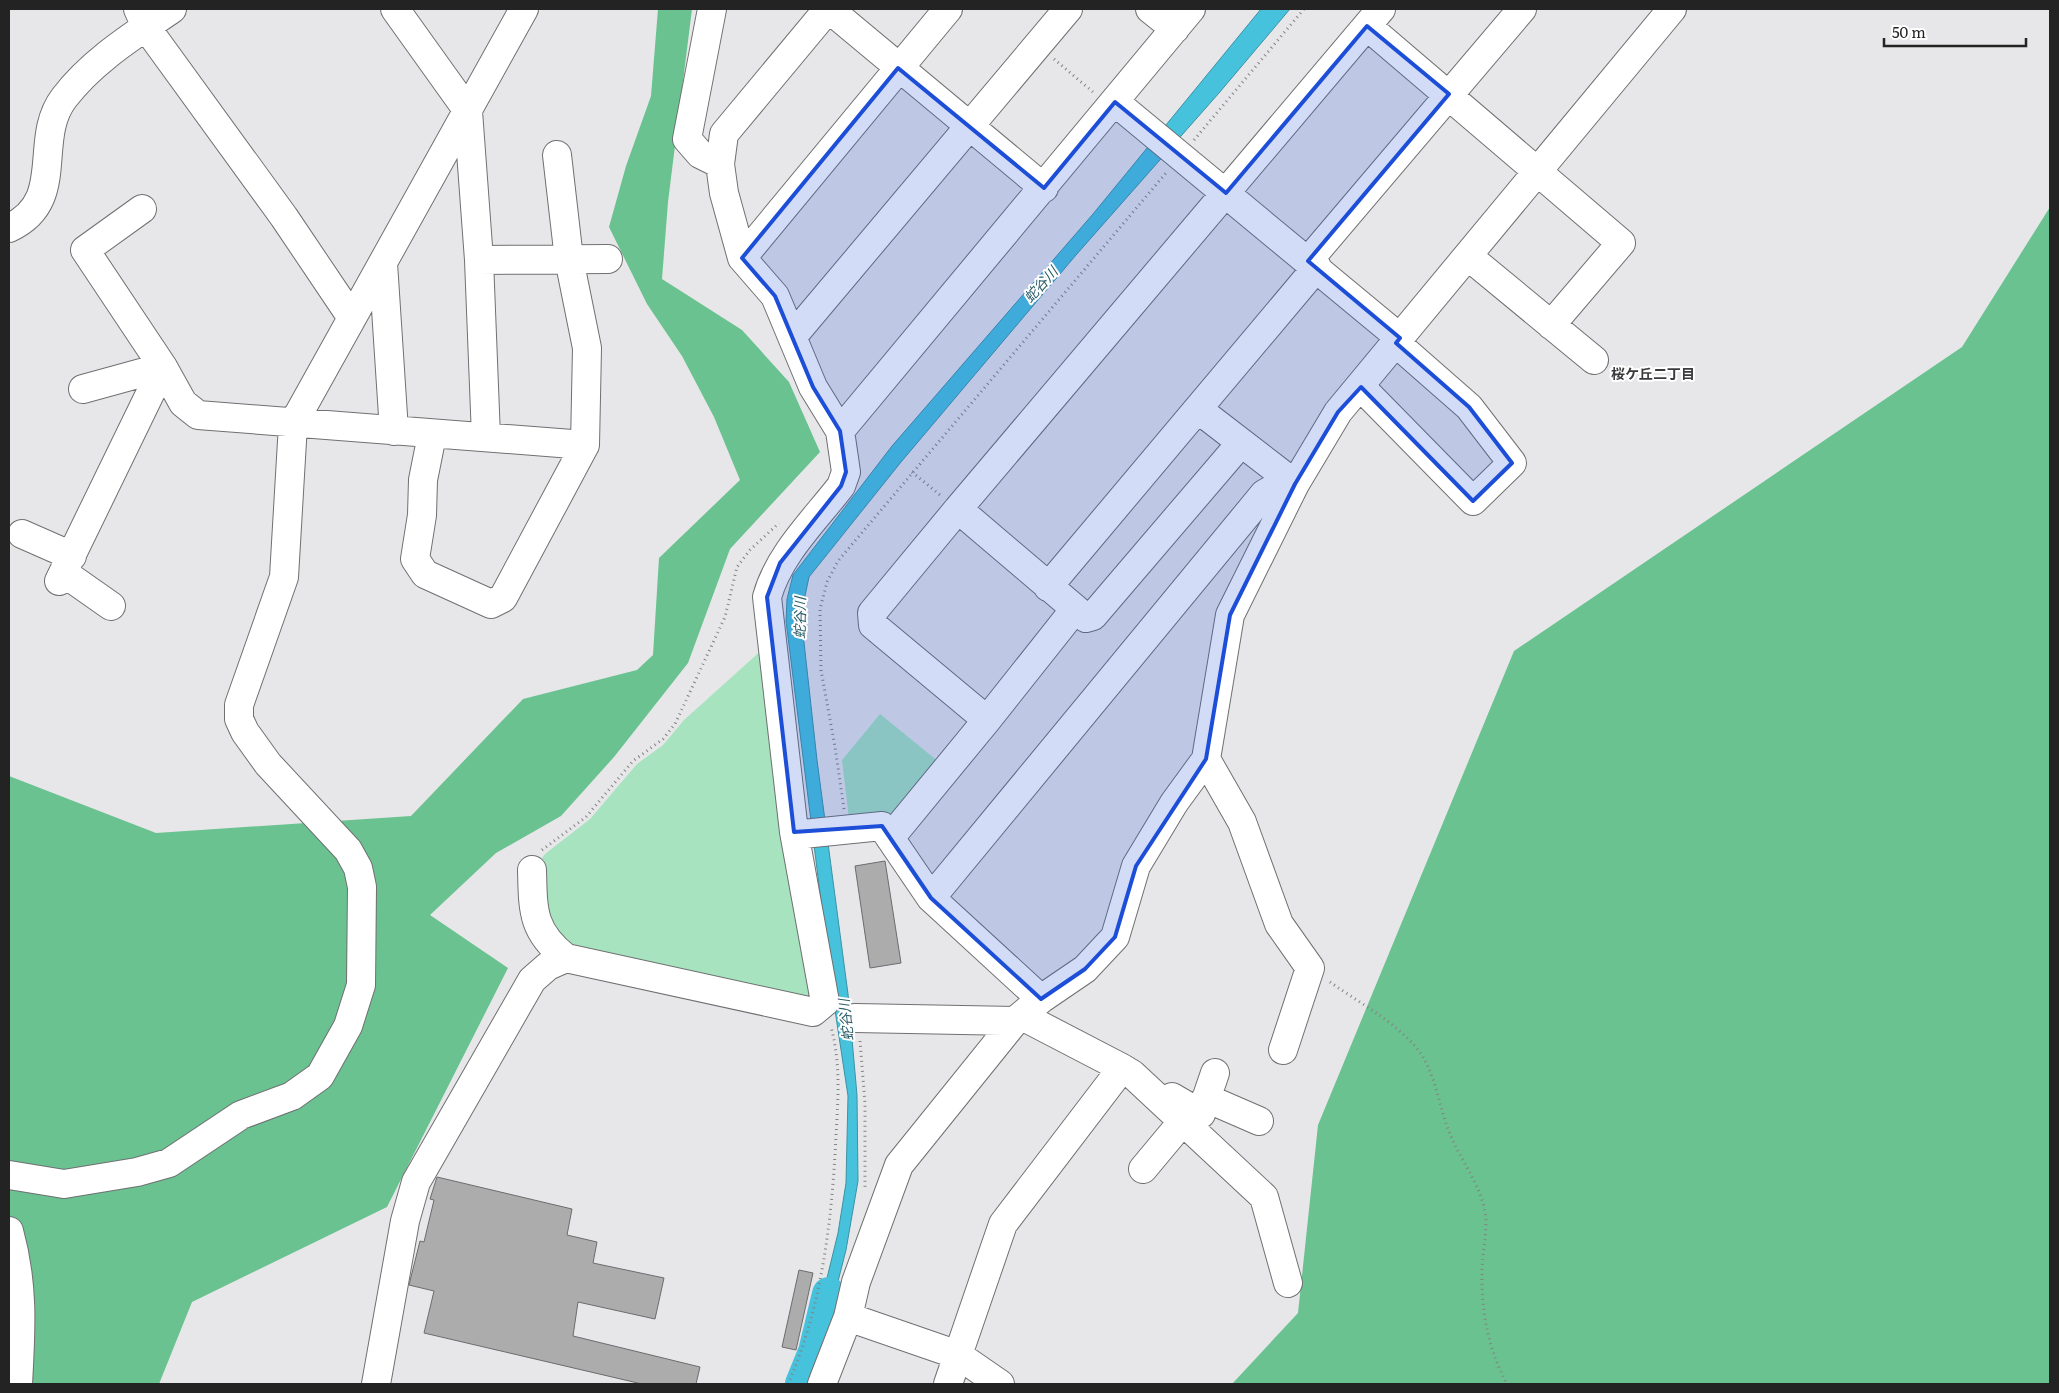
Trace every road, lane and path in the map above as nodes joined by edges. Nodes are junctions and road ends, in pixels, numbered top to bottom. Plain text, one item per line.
1 (172, 9) edge
2 (395, 9) edge
3 (524, 9) edge
4 (712, 9) edge
5 (828, 9) edge
6 (948, 9) edge
7 (1068, 9) edge
8 (1150, 9) edge
9 (1304, 9) edge
10 (1522, 9) edge
11 (1672, 9) edge
12 (1374, 17) edge
13 (142, 18) edge
14 (1183, 19) edge
15 (1037, 45) junction
16 (898, 68) junction
17 (1449, 94) junction
18 (1113, 104) junction
19 (468, 111) junction
20 (969, 126) junction
21 (1180, 154) junction
22 (557, 155) dead end
23 (720, 164) junction
24 (1537, 171) junction
25 (1044, 188) junction
26 (1226, 193) junction
27 (142, 209) dead end
28 (9, 228) edge
29 (1469, 256) junction
30 (742, 258) junction
31 (569, 259) junction
32 (608, 259) dead end
33 (479, 260) junction
34 (383, 264) junction
35 (1313, 264) junction
36 (352, 318) junction
37 (1551, 325) junction
38 (793, 336) junction
39 (1398, 340) junction
40 (1594, 360) dead end
41 (164, 367) junction
42 (1361, 387) junction
43 (83, 389) dead end
44 (1199, 410) junction
45 (292, 424) junction
46 (840, 431) junction
47 (394, 432) junction
48 (432, 434) junction
49 (486, 437) junction
50 (1240, 444) junction
51 (585, 445) junction
52 (912, 472) junction
53 (1294, 484) junction
54 (958, 509) junction
55 (784, 518) dead end
56 (22, 534) dead end
57 (65, 570) junction
58 (1048, 587) junction
59 (111, 606) dead end
60 (1075, 609) junction
61 (987, 720) junction
62 (1206, 760) junction
63 (839, 830) junction
64 (798, 833) junction
65 (890, 838) junction
66 (532, 870) joint
67 (931, 898) junction
68 (566, 958) junction
69 (1310, 968) junction
70 (820, 1006) junction
71 (1026, 1012) junction
72 (856, 1018) joint
73 (1283, 1050) dead end
74 (1127, 1071) junction
75 (1216, 1073) dead end
76 (1206, 1098) junction
77 (1183, 1121) junction
78 (1259, 1121) dead end
79 (1143, 1169) dead end
80 (9, 1175) edge
81 (865, 1196) dead end
82 (9, 1231) edge
83 (1288, 1283) dead end
84 (848, 1317) junction
85 (958, 1355) junction
86 (18, 1384) edge
87 (376, 1384) edge
88 (788, 1384) edge
89 (822, 1384) edge
90 (948, 1384) edge
91 (1000, 1384) edge
92 (1507, 1384) edge

1 - 13 street
2 - 19 street
3 - 19 street
4 - 23 street
5 - 16 street
5 - 23 street
6 - 16 street
7 - 15 street
8 - 14 street
9 - 21 path
10 - 17 street
11 - 24 street
12 - 17 street
12 - 26 street
13 - 28 street
13 - 36 street
14 - 18 street
15 - 18 path
15 - 20 street
16 - 20 street
16 - 30 street
17 - 24 street
17 - 35 street
18 - 21 street
18 - 25 street
19 - 33 street
19 - 34 street
20 - 25 street
20 - 38 street
21 - 26 street
21 - 52 path
22 - 31 street
23 - 30 street
24 - 29 street
24 - 37 street
25 - 46 street
26 - 35 street
26 - 54 street
27 - 41 street
29 - 37 street
29 - 39 street
30 - 38 street
31 - 32 street
31 - 33 street
31 - 51 street
33 - 49 street
34 - 36 street
34 - 47 street
35 - 39 street
35 - 44 street
36 - 45 street
37 - 40 street
38 - 46 street
39 - 42 street
39 - 42 street
41 - 43 street
41 - 45 street
41 - 57 street
42 - 53 street
44 - 50 street
44 - 58 street
45 - 47 street
45 - 80 street
46 - 64 street
47 - 48 street
48 - 49 street
48 - 51 street
49 - 51 street
50 - 53 street
50 - 60 street
52 - 54 path
52 - 63 path
53 - 62 street
53 - 67 street
54 - 58 street
54 - 61 street
55 - 66 path
56 - 57 street
57 - 59 street
58 - 60 street
60 - 61 street
61 - 65 street
62 - 69 street
62 - 71 street
63 - 64 street
63 - 65 street
64 - 70 street
65 - 67 street
66 - 68 street
67 - 71 street
68 - 70 street
68 - 87 street
69 - 73 street
69 - 92 path
70 - 88 path
71 - 72 street
71 - 74 street
71 - 84 street
72 - 81 path
74 - 76 street
74 - 77 street
74 - 85 street
75 - 76 street
76 - 78 street
77 - 79 street
77 - 83 street
82 - 86 street
84 - 85 street
84 - 89 street
85 - 90 street
85 - 91 street

